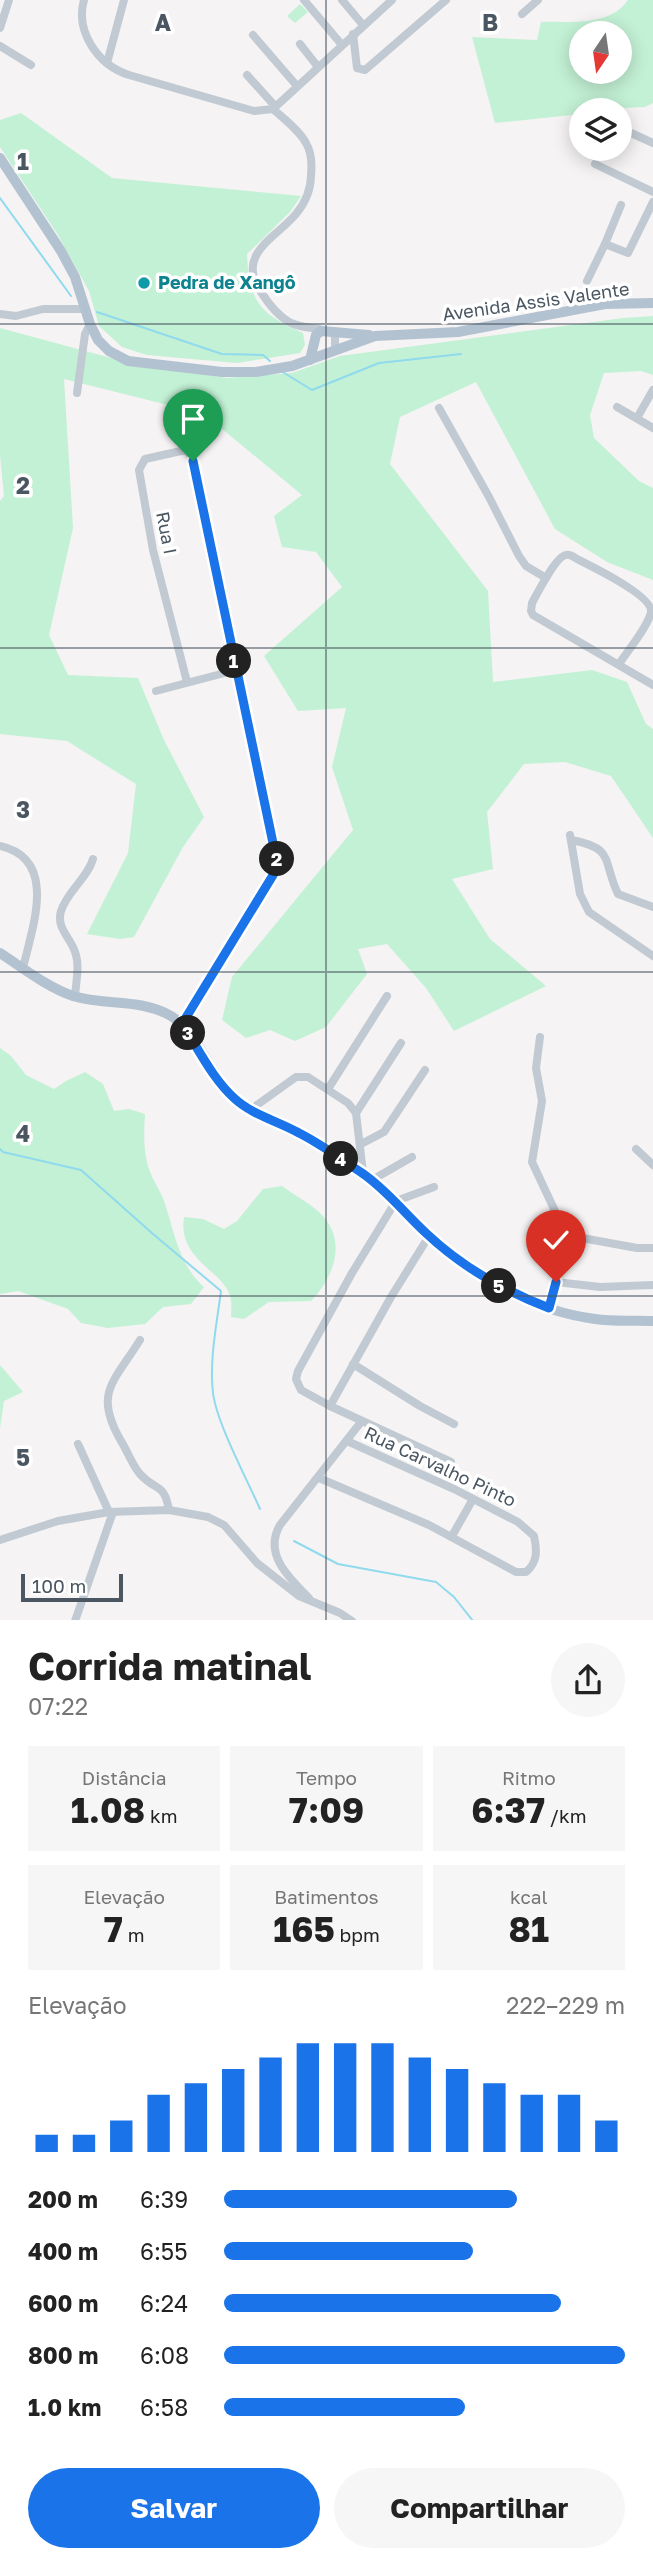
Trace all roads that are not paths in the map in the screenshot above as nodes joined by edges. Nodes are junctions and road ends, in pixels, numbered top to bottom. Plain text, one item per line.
1 (9, 0) edge
2 (84, 0) edge
3 (124, 0) edge
4 (304, 0) edge
5 (342, 0) edge
6 (446, 0) edge
7 (534, 1) edge
8 (386, 2) edge
9 (522, 14) dead end
10 (363, 25) junction
11 (0, 29) edge
12 (353, 34) junction
13 (253, 35) dead end
14 (300, 44) dead end
15 (342, 45) junction
16 (0, 46) edge
17 (107, 63) junction
18 (30, 65) dead end
19 (318, 67) junction
20 (247, 75) dead end
21 (297, 86) junction
22 (274, 108) junction
23 (632, 133) edge
24 (653, 143) edge
25 (0, 158) edge
26 (595, 164) dead end
27 (653, 192) edge
28 (653, 202) edge
29 (621, 205) dead end
30 (607, 240) junction
31 (587, 281) dead end
32 (653, 303) edge
33 (85, 309) junction
34 (0, 314) edge
35 (90, 324) junction
36 (300, 326) junction
37 (327, 330) junction
38 (375, 336) junction
39 (314, 339) junction
40 (331, 351) junction
41 (310, 360) junction
42 (653, 390) edge
43 (77, 393) dead end
44 (618, 407) dead end
45 (439, 408) dead end
46 (637, 418) junction
47 (653, 428) edge
48 (546, 578) junction
49 (619, 664) junction
50 (236, 670) junction
51 (187, 682) junction
52 (653, 685) edge
53 (156, 691) dead end
54 (0, 846) edge
55 (93, 859) dead end
56 (653, 907) edge
57 (0, 953) edge
58 (653, 957) edge
59 (23, 968) junction
60 (75, 996) junction
61 (387, 996) dead end
62 (182, 1024) junction
63 (540, 1037) dead end
64 (401, 1043) dead end
65 (425, 1070) dead end
66 (328, 1089) junction
67 (250, 1110) junction
68 (356, 1113) junction
69 (361, 1144) junction
70 (636, 1149) dead end
71 (412, 1157) dead end
72 (653, 1165) edge
73 (363, 1173) junction
74 (372, 1180) junction
75 (434, 1187) dead end
76 (396, 1201) junction
77 (560, 1234) junction
78 (429, 1236) junction
79 (653, 1248) edge
80 (556, 1282) junction
81 (653, 1285) edge
82 (549, 1308) junction
83 (653, 1319) edge
84 (140, 1340) dead end
85 (353, 1364) junction
86 (330, 1406) junction
87 (361, 1422) junction
88 (454, 1424) dead end
89 (347, 1441) junction
90 (78, 1444) dead end
91 (451, 1462) dead end
92 (319, 1478) junction
93 (473, 1499) junction
94 (169, 1510) junction
95 (111, 1512) junction
96 (452, 1536) junction
97 (0, 1540) edge
98 (315, 1604) junction
99 (75, 1620) edge
100 (352, 1620) edge

1 - 11 street
2 - 17 street
3 - 17 street
4 - 15 street
5 - 10 street
6 - 12 street
7 - 9 street
8 - 10 street
10 - 12 street
12 - 15 street
13 - 21 street
14 - 19 street
15 - 19 street
16 - 18 street
17 - 22 street
19 - 21 street
20 - 22 street
21 - 22 street
22 - 36 street
23 - 24 street
25 - 33 main road, Avenida Assis Valente
26 - 27 street
28 - 30 street
29 - 30 street
30 - 31 street
32 - 38 main road, Avenida Assis Valente
33 - 34 street
33 - 35 main road, Avenida Assis Valente
35 - 41 main road, Avenida Assis Valente
35 - 43 street
36 - 37 street
36 - 39 street
37 - 38 main road
37 - 39 main road
37 - 40 street
38 - 40 main road, Avenida Assis Valente
39 - 40 street
39 - 41 main road
40 - 41 main road, Avenida Assis Valente
42 - 46 street
44 - 46 street
45 - 48 street
46 - 47 street
48 - 49 street
48 - 49 street
49 - 52 street
50 - 51 street
50 - 51 street, Rua I
50 - 62 street, Rua I
51 - 53 street
54 - 59 street
55 - 60 street
56 - 58 street
57 - 59 main road
59 - 60 main road
60 - 62 main road
61 - 66 street
62 - 67 main road
63 - 77 street
64 - 68 street
65 - 69 street
66 - 67 street
66 - 68 street
67 - 73 main road
68 - 69 street
69 - 73 street
70 - 72 street
71 - 74 street
73 - 74 main road
74 - 76 main road
75 - 76 street
76 - 78 main road
76 - 86 street
77 - 79 street
77 - 80 street
78 - 82 main road
78 - 85 street
80 - 81 street
80 - 82 street
82 - 83 main road
84 - 94 street
85 - 86 street
85 - 88 street
86 - 87 street
87 - 89 street
87 - 91 street
89 - 92 street
89 - 93 street, Rua Carvalho Pinto
90 - 95 street
92 - 96 street
92 - 98 street
93 - 96 street
93 - 96 street, Rua Carvalho Pinto
94 - 95 street
94 - 98 street
95 - 97 street
95 - 99 street
98 - 100 street

